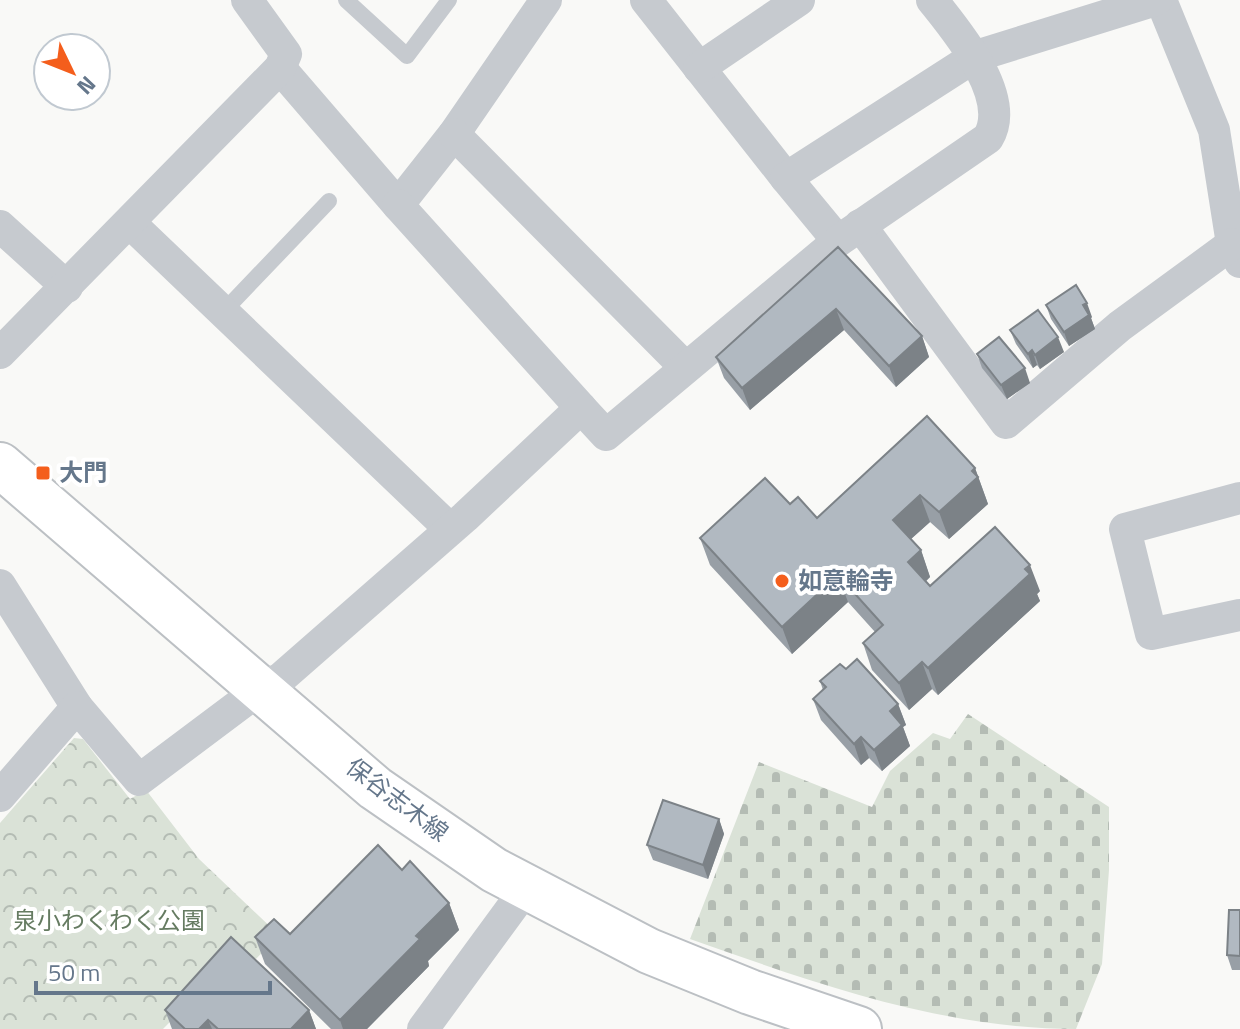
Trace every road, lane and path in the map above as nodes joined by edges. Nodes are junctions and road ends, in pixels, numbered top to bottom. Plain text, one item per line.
1 (247, 0) edge
2 (346, 0) edge
3 (449, 0) edge
4 (546, 0) edge
5 (646, 0) edge
6 (799, 0) edge
7 (932, 0) edge
8 (1159, 0) edge
9 (976, 56) junction
10 (280, 68) junction
11 (699, 68) junction
12 (1227, 127) edge
13 (454, 134) junction
14 (786, 178) junction
15 (329, 201) dead end
16 (398, 205) junction
17 (130, 223) junction
18 (0, 226) edge
19 (849, 233) junction
20 (1235, 235) edge
21 (67, 287) junction
22 (223, 312) junction
23 (0, 353) edge
24 (685, 367) junction
25 (581, 408) junction
26 (0, 465) edge
27 (1240, 498) edge
28 (449, 528) junction
29 (0, 585) edge
30 (1240, 615) edge
31 (259, 690) junction
32 (77, 707) junction
33 (0, 796) edge
34 (527, 887) junction
35 (423, 1029) edge
36 (859, 1029) edge

1 - 10 street
2 - 3 lane
4 - 13 street
5 - 11 street
6 - 11 street
7 - 9 street
8 - 9 street
8 - 12 street
9 - 14 street
9 - 19 street
10 - 16 street
10 - 17 street
11 - 14 street
12 - 20 street
13 - 16 street
13 - 24 street
14 - 19 street
15 - 22 lane
16 - 25 street
17 - 21 street
17 - 22 street
18 - 21 street
19 - 20 street
19 - 24 street
21 - 23 street
22 - 28 street
24 - 25 street
25 - 28 street
26 - 31 main road, 保谷志木線
27 - 30 street
28 - 31 street
29 - 32 street
31 - 32 street
31 - 34 main road, 保谷志木線
32 - 33 street
34 - 35 street
34 - 36 main road, 保谷志木線

